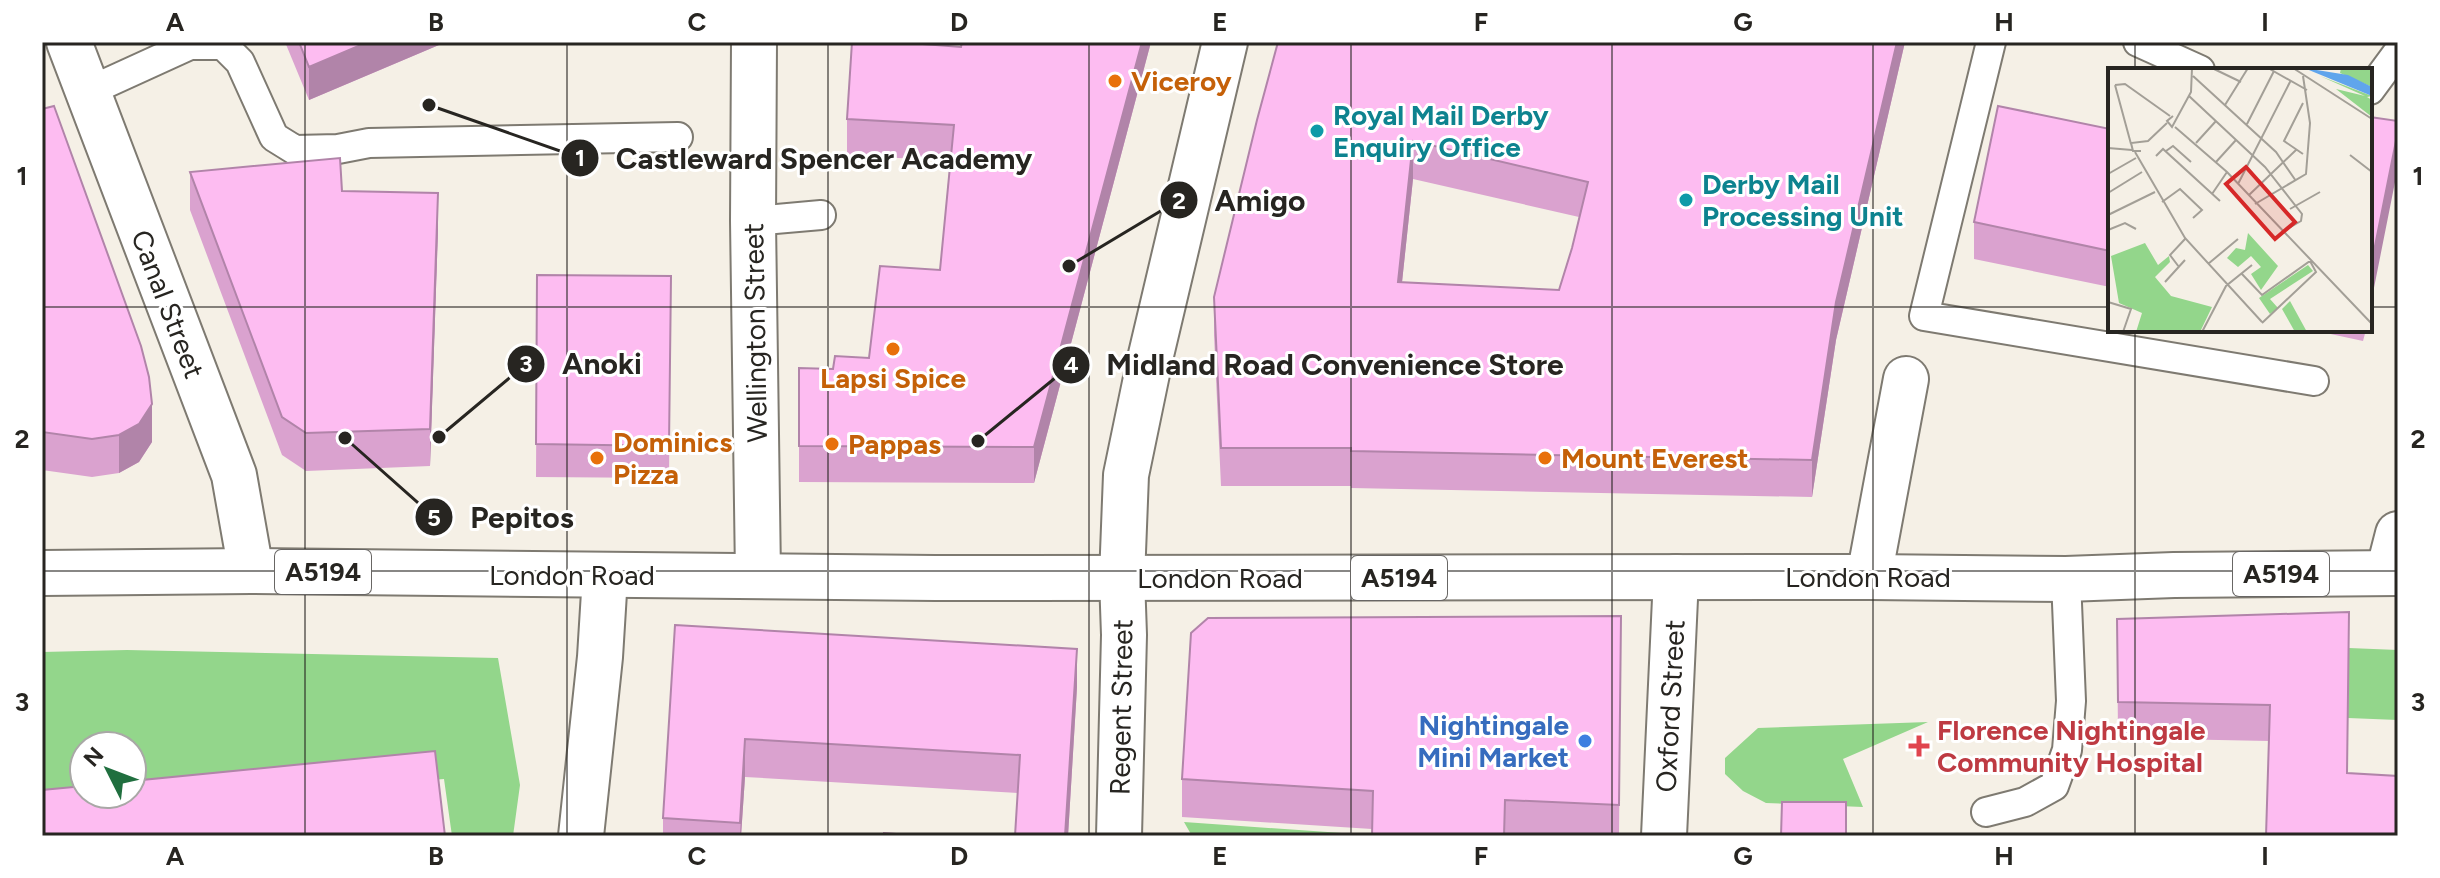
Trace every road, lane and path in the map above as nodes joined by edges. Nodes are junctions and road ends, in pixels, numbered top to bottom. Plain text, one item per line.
1 (69, 42) edge
2 (754, 42) edge
3 (1225, 42) edge
4 (1991, 42) edge
5 (2138, 42) edge
6 (2398, 52) edge
7 (2196, 68) edge
8 (2372, 87) edge
9 (87, 92) junction
10 (678, 137) dead end
11 (821, 215) dead end
12 (753, 221) junction
13 (1906, 379) dead end
14 (2314, 381) dead end
15 (2395, 560) edge
16 (251, 571) junction
17 (42, 573) edge
18 (758, 575) junction
19 (605, 576) junction
20 (1676, 577) junction
21 (1869, 577) junction
22 (1122, 578) junction
23 (2066, 579) junction
24 (1986, 812) dead end
25 (581, 836) edge
26 (1119, 836) edge
27 (1664, 836) edge

1 - 9 main road, Canal Street
2 - 12 main road, Wellington Street
3 - 22 main road, Regent Street
4 - 14 lane
5 - 7 lane
6 - 8 lane
9 - 10 lane
9 - 16 main road, Canal Street
11 - 12 lane
12 - 18 main road, Wellington Street
13 - 21 main road
15 - 23 main road, London Road / A5194
16 - 17 main road, London Road / A5194
16 - 19 main road, London Road / A5194
18 - 19 main road, London Road / A5194
18 - 22 main road, London Road / A5194
19 - 25 main road
20 - 21 main road, London Road / A5194
20 - 22 main road, London Road / A5194
20 - 27 main road, Oxford Street
21 - 23 main road, London Road / A5194
22 - 26 main road, Regent Street
23 - 24 lane

